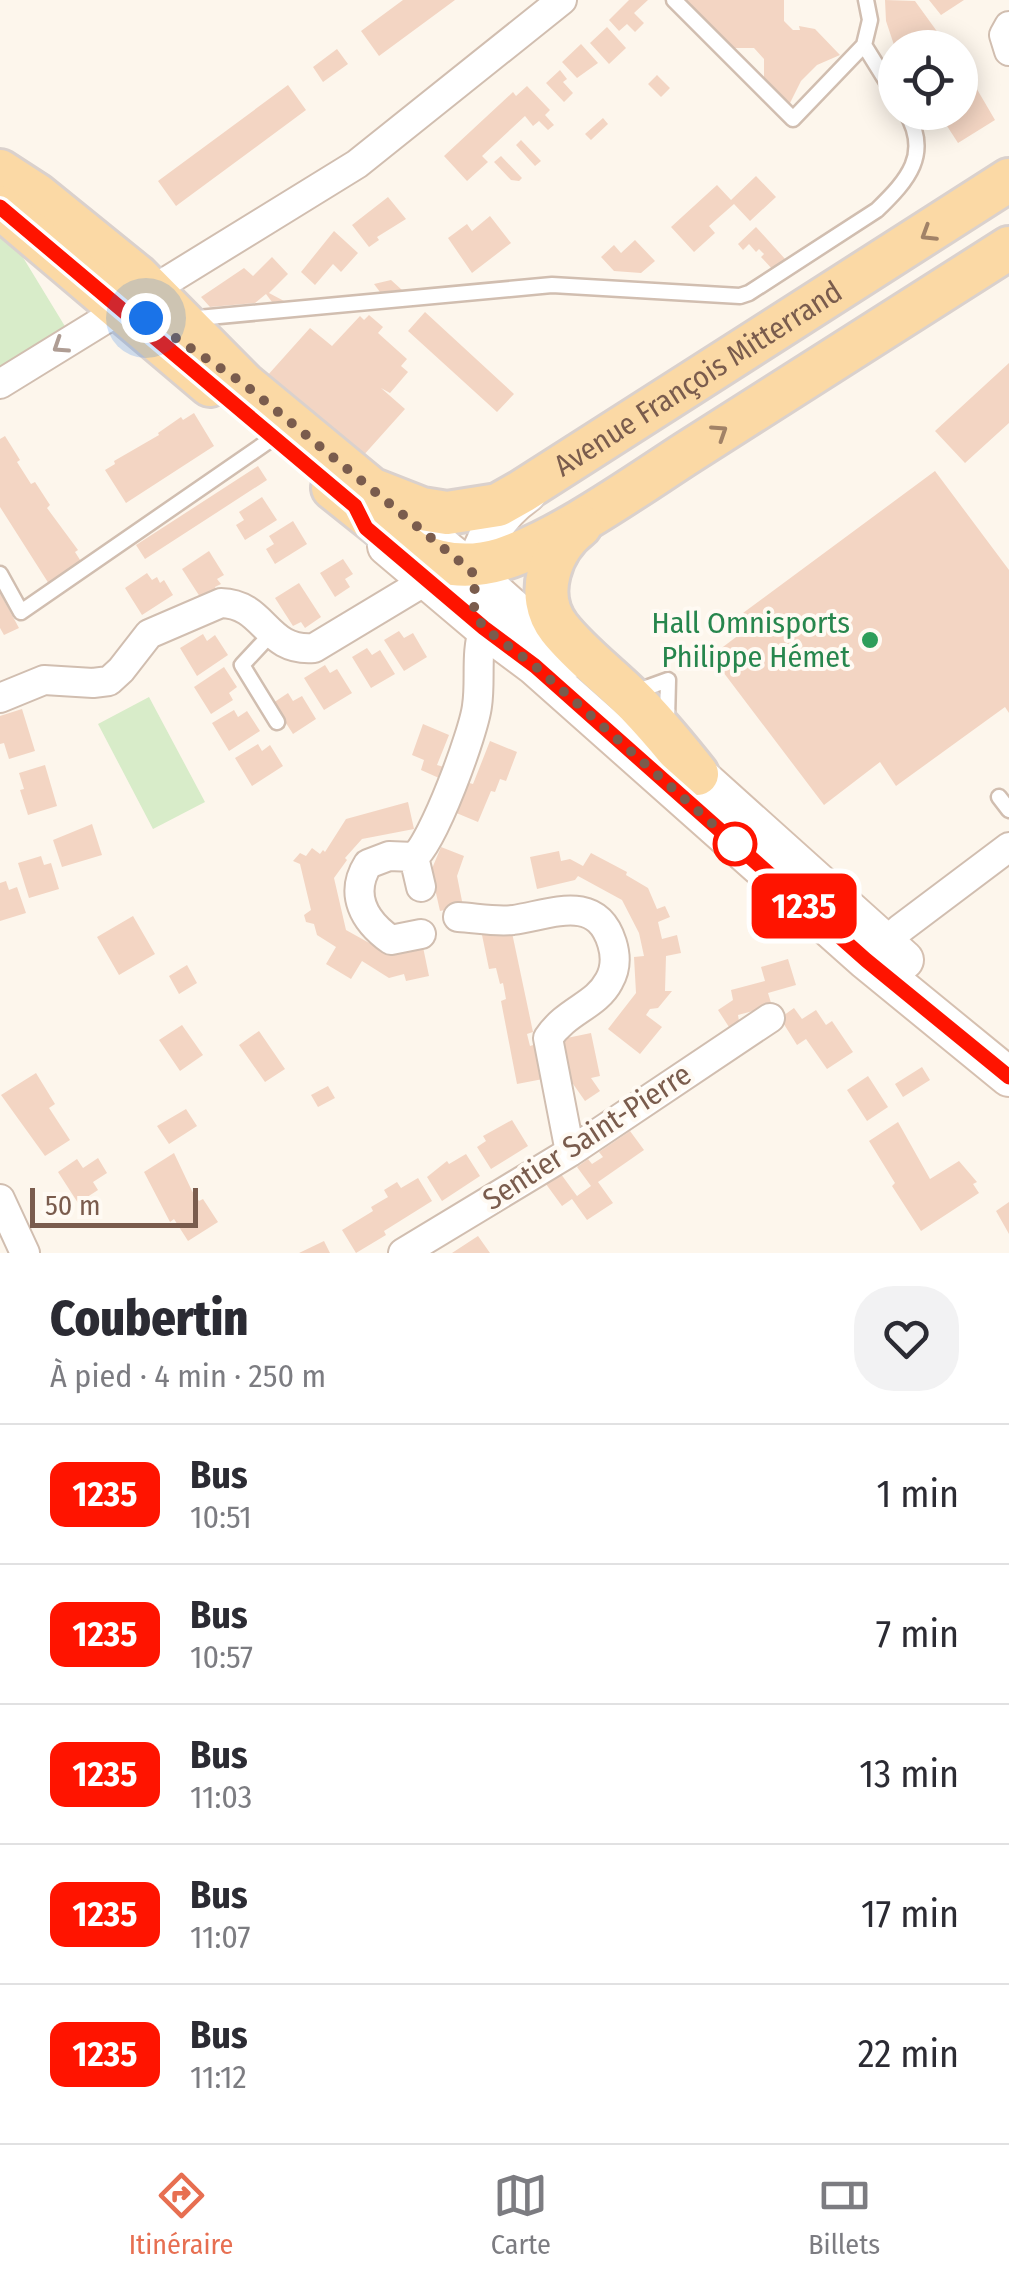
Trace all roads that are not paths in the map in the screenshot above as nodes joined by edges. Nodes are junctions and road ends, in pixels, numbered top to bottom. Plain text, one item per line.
1 (562, 0) edge
2 (674, 0) edge
3 (866, 0) edge
4 (1009, 26) edge
5 (864, 45) junction
6 (1009, 51) edge
7 (878, 68) edge
8 (915, 130) edge
9 (0, 171) edge
10 (1009, 180) edge
11 (0, 192) edge
12 (0, 207) edge
13 (1009, 248) edge
14 (136, 299) junction
15 (186, 326) junction
16 (0, 384) edge
17 (244, 384) junction
18 (273, 438) junction
19 (603, 440) junction
20 (638, 485) junction
21 (363, 497) junction
22 (0, 574) edge
23 (472, 588) junction
24 (270, 635) junction
25 (0, 698) edge
26 (277, 722) dead end
27 (697, 774) junction
28 (999, 797) dead end
29 (1009, 810) edge
30 (1009, 847) edge
31 (414, 857) junction
32 (421, 888) dead end
33 (458, 917) dead end
34 (422, 934) dead end
35 (876, 952) junction
36 (770, 1018) dead end
37 (1009, 1063) edge
38 (1009, 1077) edge
39 (570, 1152) junction
40 (0, 1198) edge
41 (25, 1253) edge
42 (402, 1253) edge

1 - 14 street
2 - 5 lane
3 - 5 lane
4 - 6 street
5 - 7 lane
8 - 15 lane
9 - 14 main road
10 -> 19 main road, Avenue François Mitterrand
11 - 14 street
12 - 14 main road
20 -> 13 main road, Avenue François Mitterrand
14 - 15 main road
14 -> 16 street
14 - 17 street
14 - 18 main road
15 - 17 main road
17 - 21 main road
18 - 21 main road
18 - 22 lane
19 - 21 main road, Avenue François Mitterrand
19 - 23 main road
20 - 23 main road
20 - 27 main road
21 - 23 main road
23 - 24 street
23 - 27 main road
23 - 31 street
23 - 35 main road
24 - 25 street
24 - 26 lane
27 - 35 main road
28 - 29 lane
30 - 35 street
31 - 32 street
31 - 34 street
33 - 39 street
35 - 37 main road
35 - 38 main road
36 - 39 street, Sentier Saint-Pierre
39 - 42 street, Sentier Saint-Pierre
40 - 41 street

